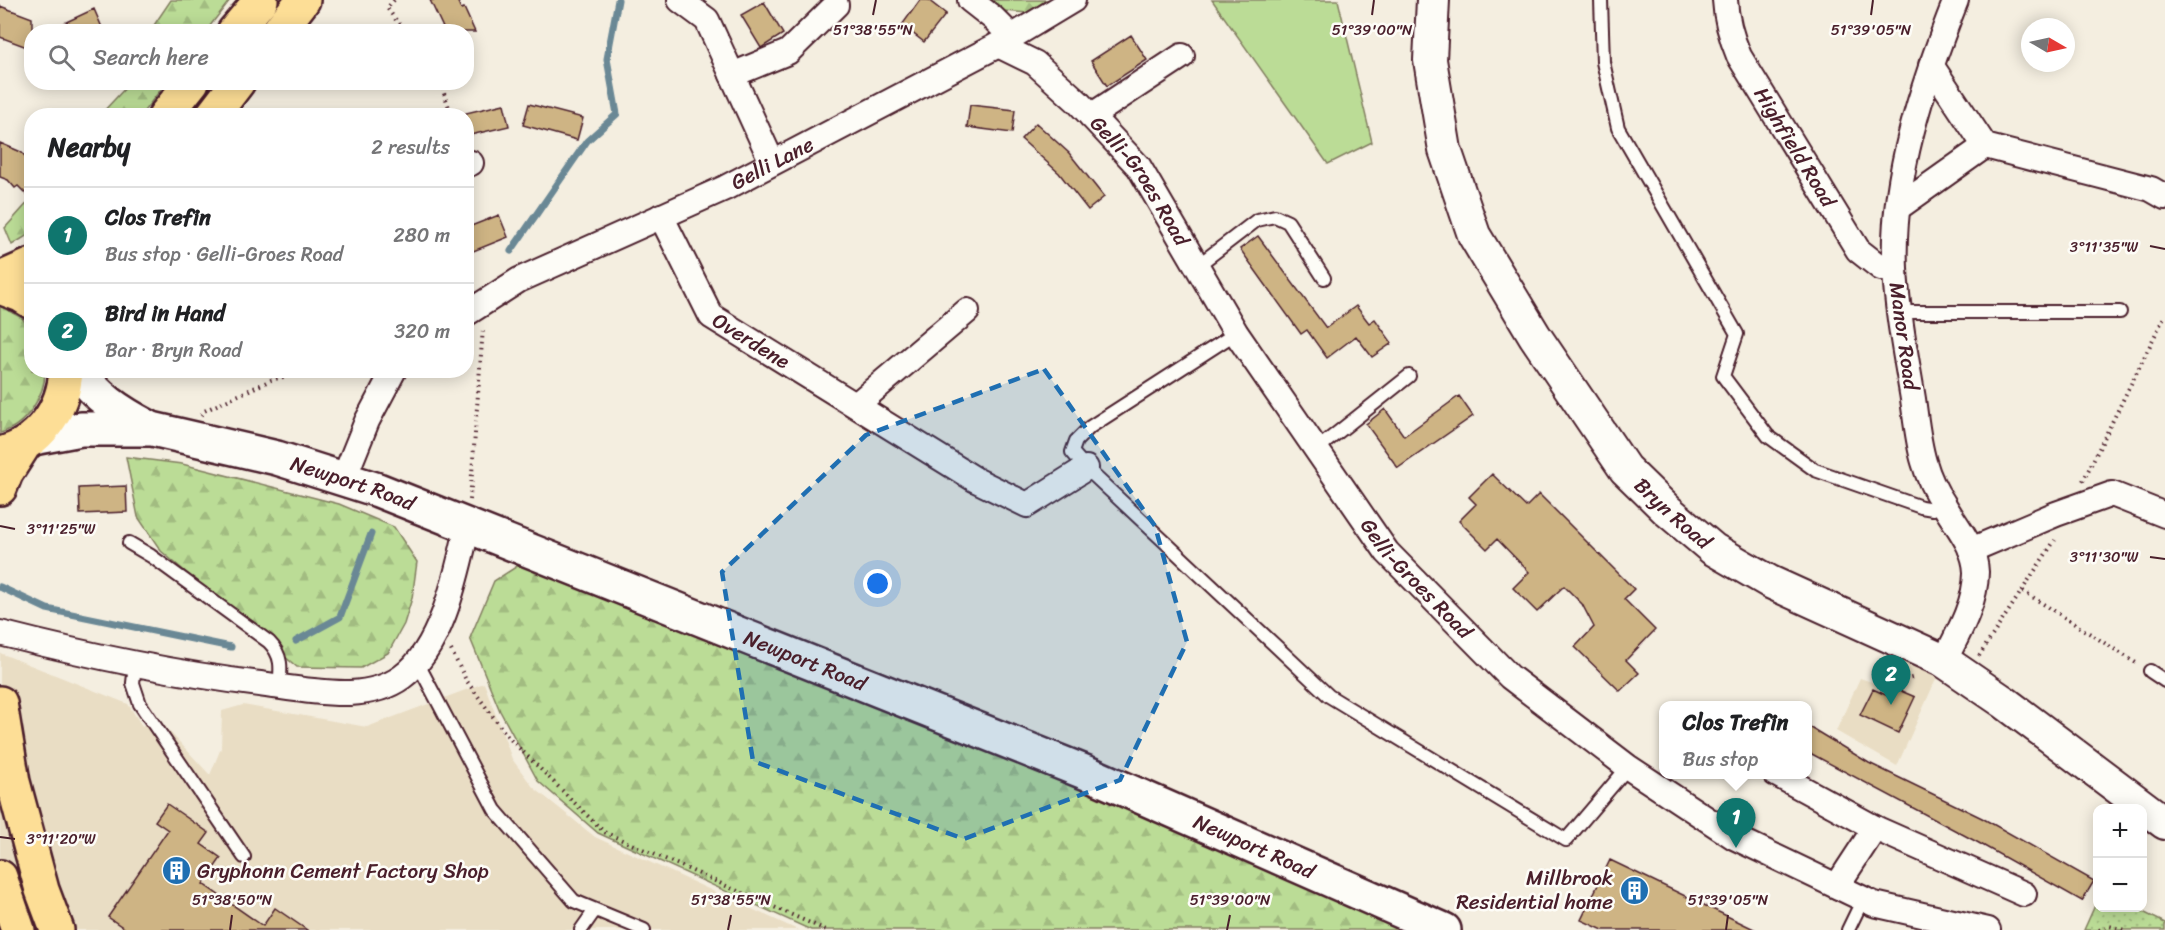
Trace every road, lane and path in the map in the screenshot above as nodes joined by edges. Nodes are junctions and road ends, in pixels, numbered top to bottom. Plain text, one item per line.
1 (261, 0) edge
2 (303, 0) edge
3 (394, 0) edge
4 (680, 0) edge
5 (970, 0) edge
6 (1073, 0) edge
7 (1433, 0) edge
8 (1601, 0) edge
9 (1725, 0) edge
10 (1956, 0) edge
11 (837, 5) dead end
12 (241, 24) edge
13 (284, 24) edge
14 (399, 24) edge
15 (1005, 41) junction
16 (1182, 56) dead end
17 (1931, 65) junction
18 (732, 75) junction
19 (186, 90) edge
20 (232, 90) edge
21 (443, 90) edge
22 (171, 108) edge
23 (218, 108) edge
24 (449, 108) edge
25 (1091, 116) junction
26 (1985, 146) junction
27 (772, 162) junction
28 (2165, 197) edge
29 (1899, 207) junction
30 (661, 216) junction
31 (1197, 266) junction
32 (24, 269) edge
33 (1895, 270) junction
34 (1324, 278) dead end
35 (0, 279) edge
36 (0, 287) edge
37 (24, 297) edge
38 (476, 308) edge
39 (967, 311) dead end
40 (1899, 312) junction
41 (2120, 312) dead end
42 (1236, 333) junction
43 (474, 362) edge
44 (1409, 376) dead end
45 (65, 378) edge
46 (85, 378) edge
47 (279, 378) edge
48 (390, 378) edge
49 (473, 378) edge
50 (856, 405) junction
51 (152, 429) junction
52 (192, 437) junction
53 (19, 446) edge
54 (1317, 449) junction
55 (1086, 468) junction
56 (344, 478) junction
57 (0, 488) edge
58 (1942, 503) junction
59 (2165, 515) edge
60 (468, 525) junction
61 (129, 543) dead end
62 (1971, 550) junction
63 (2023, 591) dead end
64 (438, 625) junction
65 (0, 633) edge
66 (417, 662) junction
67 (1944, 662) junction
68 (135, 665) junction
69 (2150, 671) joint
70 (2165, 681) edge
71 (279, 687) junction
72 (0, 703) edge
73 (1628, 767) junction
74 (1785, 779) edge
75 (2165, 823) edge
76 (1875, 828) junction
77 (244, 857) dead end
78 (0, 877) edge
79 (1837, 886) junction
80 (2024, 894) dead end
81 (1863, 899) junction
82 (596, 910) junction
83 (18, 930) edge
84 (57, 930) edge
85 (581, 930) edge
86 (644, 930) edge
87 (826, 930) edge
88 (1444, 930) edge
89 (1848, 930) edge
90 (1988, 930) edge
91 (2099, 930) edge
92 (2125, 930) edge

1 - 12 main road
2 - 13 main road
3 - 14 path
4 - 18 street
5 - 15 street, Gelli-Groes Road
6 - 15 street, Gelli Lane
7 - 67 street, Bryn Road
8 - 58 lane
9 - 33 street, Highfield Road
10 - 17 street, Manor Road
11 - 18 street
15 - 25 street, Gelli-Groes Road
15 - 27 street, Gelli Lane
16 - 25 street
17 - 26 street
17 - 29 street, Manor Road
18 - 27 street
19 - 22 main road
20 - 23 main road
21 - 24 path
25 - 31 street, Gelli-Groes Road
26 - 28 street
26 - 29 street
27 - 30 street, Gelli Lane
29 - 33 street, Manor Road
30 - 38 street, Gelli Lane
30 - 50 street, Overdene
31 - 34 lane
31 - 42 street, Gelli-Groes Road
32 - 35 main road
33 - 40 street, Manor Road
36 - 37 main road
38 - 43 path
39 - 50 street
40 - 41 lane
40 - 58 street, Manor Road
42 - 54 street, Gelli-Groes Road
42 - 55 lane
44 - 54 lane
45 - 53 main road
46 - 51 main road, Newport Road
47 - 52 path
48 - 56 street
49 - 60 path
50 - 55 street, Overdene
51 - 52 main road, Newport Road
51 - 53 main road, Newport Road
52 - 56 main road, Newport Road
53 - 57 main road
54 - 73 street, Gelli-Groes Road
55 - 73 lane
56 - 60 main road, Newport Road
58 - 62 street, Manor Road
59 - 62 street
60 - 64 street
60 - 88 main road, Newport Road
61 - 71 lane
62 - 67 street, Manor Road
63 - 69 path
64 - 66 street
64 - 87 path
65 - 68 street
66 - 71 street
66 - 82 lane
67 - 75 street, Bryn Road
68 - 71 street
68 - 77 lane
69 - 70 lane
72 - 84 main road
73 - 79 street, Gelli-Groes Road
74 - 76 street
76 - 79 street
76 - 80 street
78 - 83 main road
79 - 81 street, Gelli-Groes Road
81 - 89 lane
81 - 90 street, Gelli-Groes Road
82 - 85 lane
82 - 86 lane
91 - 92 path

